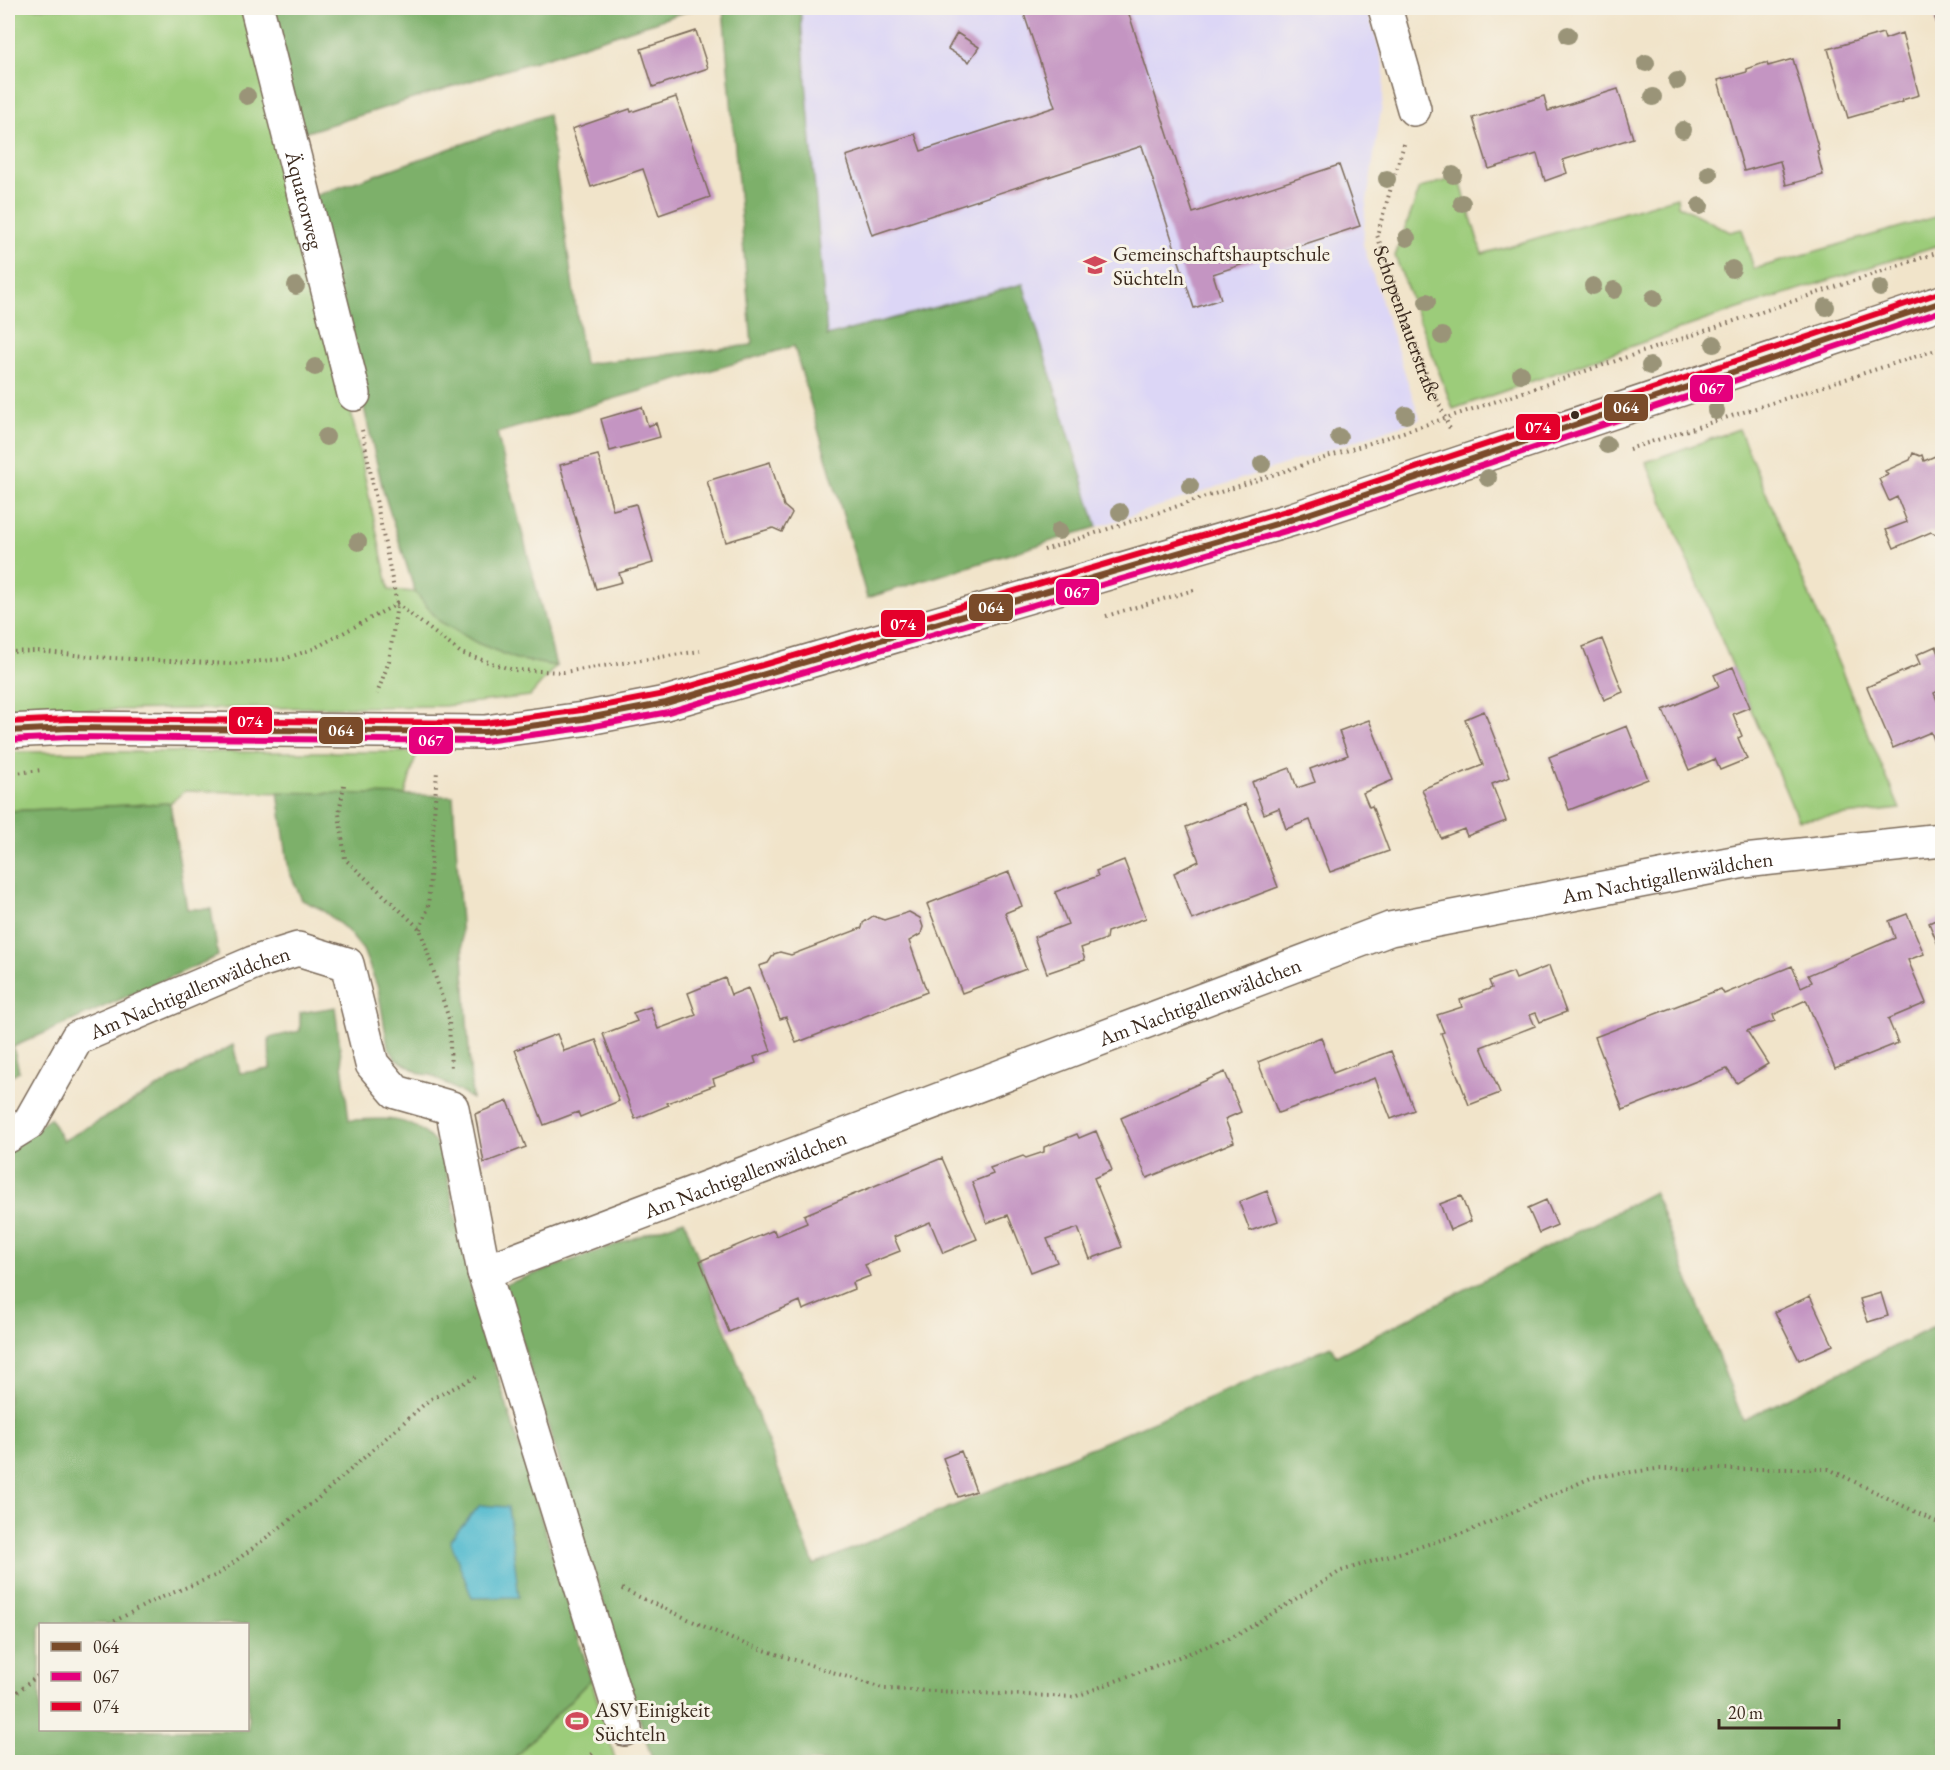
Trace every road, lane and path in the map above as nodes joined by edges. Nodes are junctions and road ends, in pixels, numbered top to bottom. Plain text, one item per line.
1 (257, 8) edge
2 (1385, 8) edge
3 (1414, 109) joint
4 (1942, 251) edge
5 (1942, 302) edge
6 (354, 394) joint
7 (1446, 418) junction
8 (1463, 461) junction
9 (1043, 550) dead end
10 (397, 604) junction
11 (8, 651) edge
12 (700, 651) dead end
13 (377, 694) dead end
14 (8, 731) edge
15 (437, 770) dead end
16 (344, 785) dead end
17 (1942, 840) edge
18 (420, 929) junction
19 (452, 1108) junction
20 (8, 1136) edge
21 (484, 1272) junction
22 (511, 1361) junction
23 (1942, 1526) edge
24 (575, 1567) junction
25 (111, 1623) edge
26 (39, 1675) edge
27 (8, 1699) edge
28 (625, 1729) dead end

1 - 6 street, Äquatorweg
2 - 3 street
3 - 7 path, Schopenhauerstraße
4 - 7 path
5 - 8 street
6 - 10 path
7 - 8 path, Schopenhauerstraße
7 - 9 path
8 - 14 street
10 - 11 path
10 - 12 path
10 - 13 path
15 - 18 path
16 - 18 path
17 - 21 street, Am Nachtigallenwäldchen
18 - 19 path
19 - 20 street, Am Nachtigallenwäldchen
19 - 21 street
21 - 22 street
22 - 24 street
22 - 25 path
23 - 24 path
24 - 28 street
26 - 27 path

